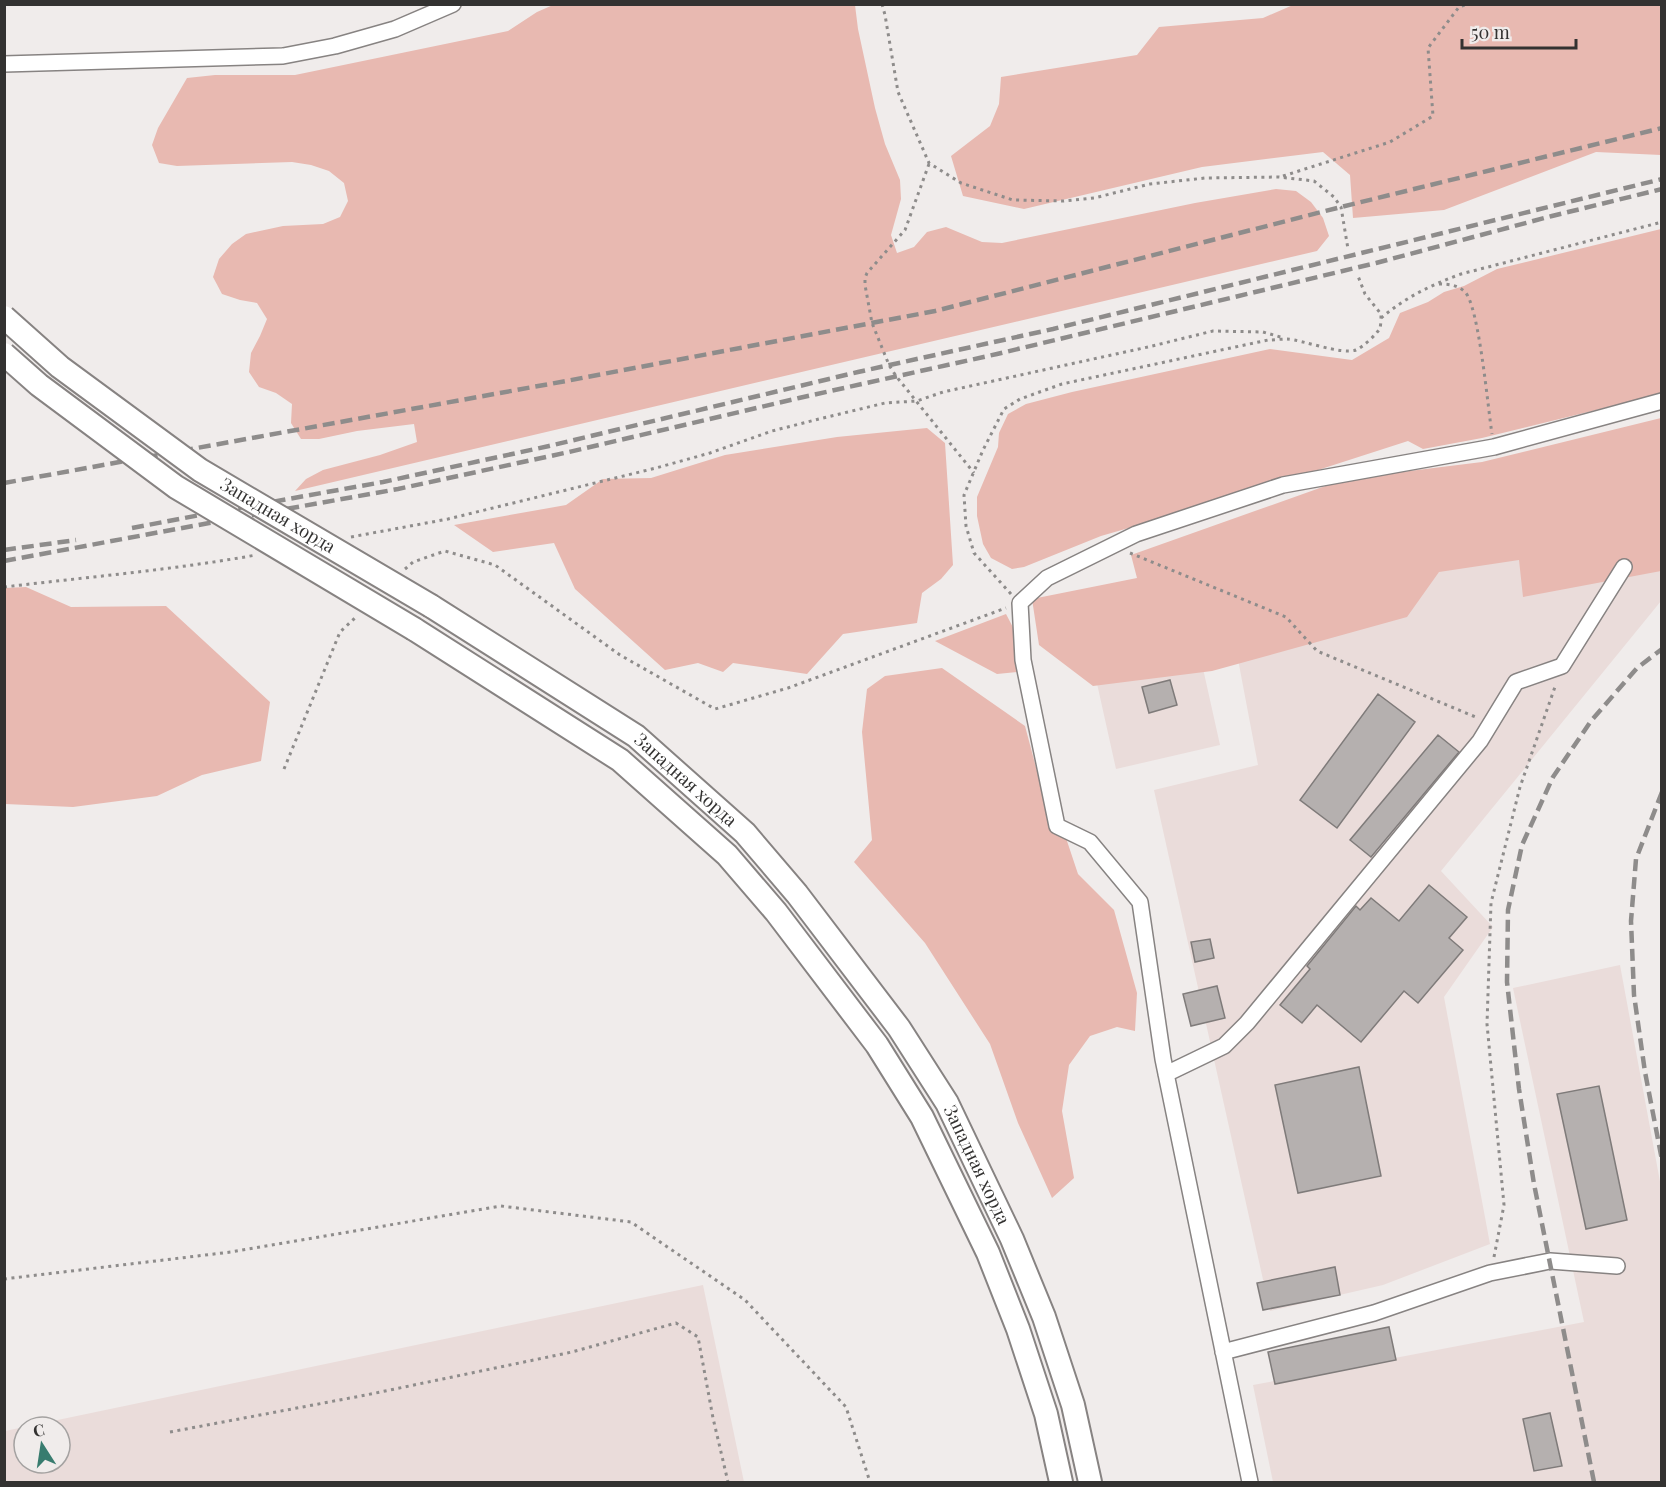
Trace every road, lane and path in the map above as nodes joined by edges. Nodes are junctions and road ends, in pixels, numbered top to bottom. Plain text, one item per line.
1 (453, 4) edge
2 (882, 4) edge
3 (1468, 4) edge
4 (4, 64) edge
5 (929, 163) junction
6 (1279, 177) junction
7 (1662, 222) edge
8 (1348, 249) dead end
9 (1358, 276) dead end
10 (1435, 284) junction
11 (4, 317) edge
12 (1381, 318) junction
13 (1288, 339) junction
14 (4, 354) edge
15 (917, 401) junction
16 (1662, 401) edge
17 (1494, 447) junction
18 (974, 472) junction
19 (348, 538) dead end
20 (1113, 546) junction
21 (259, 555) dead end
22 (1624, 567) dead end
23 (405, 570) dead end
24 (4, 587) edge
25 (1020, 603) junction
26 (364, 609) dead end
27 (1562, 666) junction
28 (1491, 723) junction
29 (284, 769) dead end
30 (1166, 1074) junction
31 (1617, 1266) dead end
32 (1490, 1273) junction
33 (4, 1279) edge
34 (1223, 1352) junction
35 (170, 1432) dead end
36 (728, 1482) edge
37 (870, 1482) edge
38 (1061, 1482) edge
39 (1090, 1482) edge
40 (1250, 1482) edge

1 - 4 street
2 - 5 path
3 - 6 path
5 - 6 path
5 - 15 path
6 - 8 path
7 - 10 path
9 - 12 path
10 - 12 path
10 - 17 path
11 - 39 highway, Западная хорда, bridge
12 - 13 path
13 - 15 path
13 - 18 path
14 - 38 highway, Западная хорда, bridge
15 - 18 path
15 - 19 path
16 - 17 street
17 - 20 street
18 - 25 path
20 - 25 street
20 - 28 path
21 - 24 path
22 - 27 street
23 - 25 path
25 - 30 street
26 - 29 path
27 - 28 street
27 - 32 path
28 - 30 street
30 - 34 street
31 - 32 street
32 - 34 street
33 - 37 path
34 - 40 street
35 - 36 path

